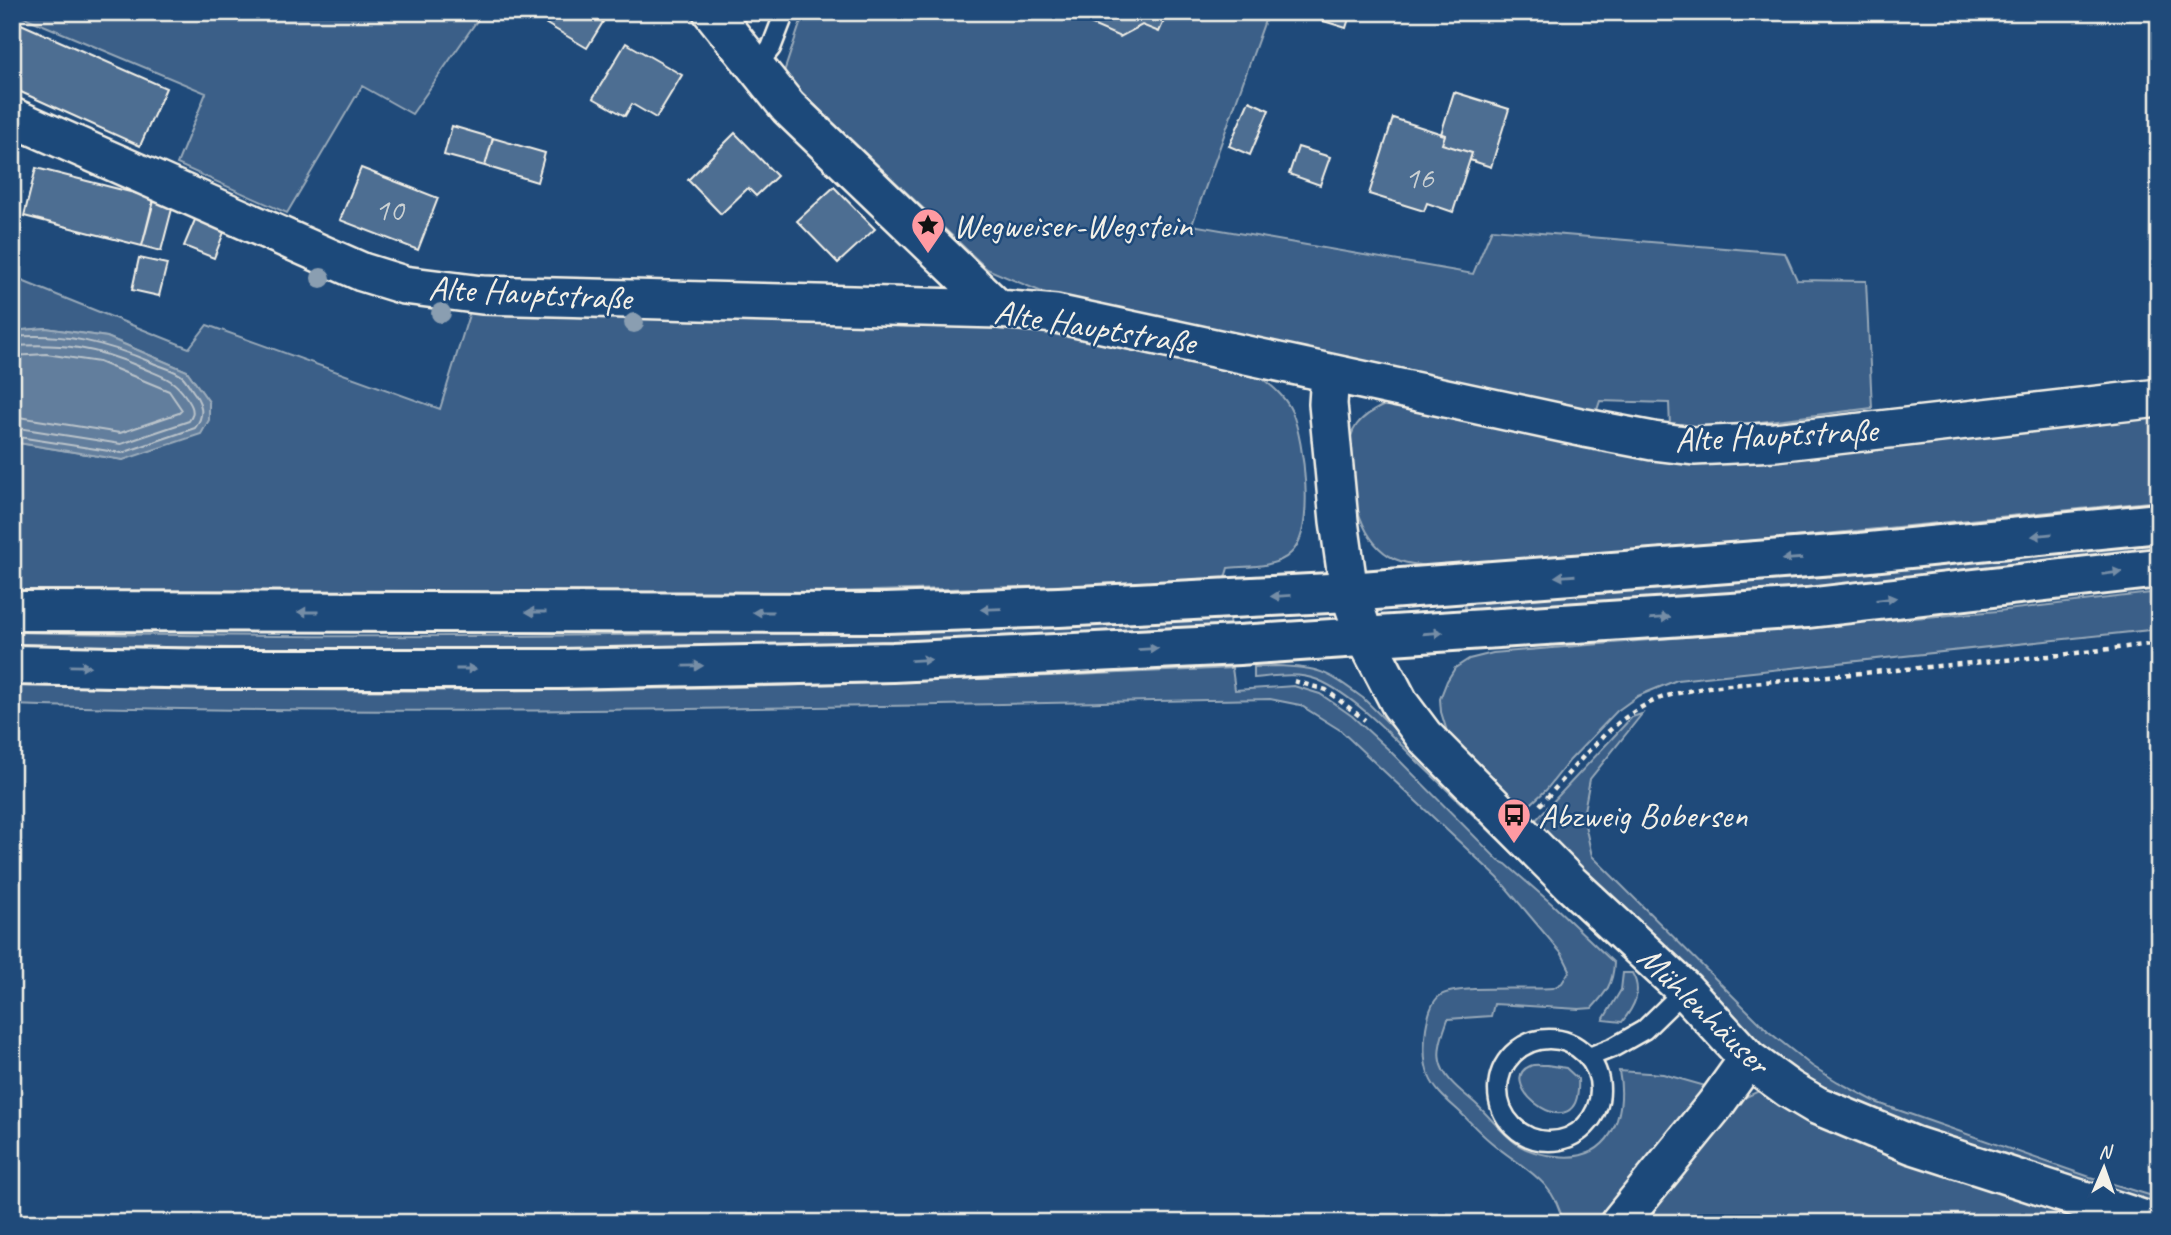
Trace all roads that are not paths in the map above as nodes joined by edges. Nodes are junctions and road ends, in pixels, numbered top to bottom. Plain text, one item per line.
1 (712, 12) edge
2 (785, 12) edge
3 (755, 68) junction
4 (12, 117) edge
5 (998, 309) junction
6 (1330, 373) junction
7 (2159, 398) edge
8 (2159, 523) edge
9 (2159, 568) edge
10 (1349, 592) junction
11 (12, 611) edge
12 (1364, 637) junction
13 (12, 665) edge
14 (1685, 990) junction
15 (1589, 1057) junction
16 (1748, 1059) junction
17 (1619, 1223) edge
18 (2155, 1223) edge

1 - 3 street
2 - 3 lane
3 - 5 street
4 - 5 street, Alte Hauptstraße
5 - 6 street, Alte Hauptstraße
6 - 7 street, Alte Hauptstraße
6 - 10 street, Mühlenhäuser
8 -> 10 main road
12 -> 9 main road
10 -> 11 main road
10 - 12 street, Mühlenhäuser
13 -> 12 main road
12 - 14 street, Mühlenhäuser
14 - 15 lane
14 - 16 street, Mühlenhäuser
15 - 15 lane
16 - 17 street
16 - 18 street, Mühlenhäuser

